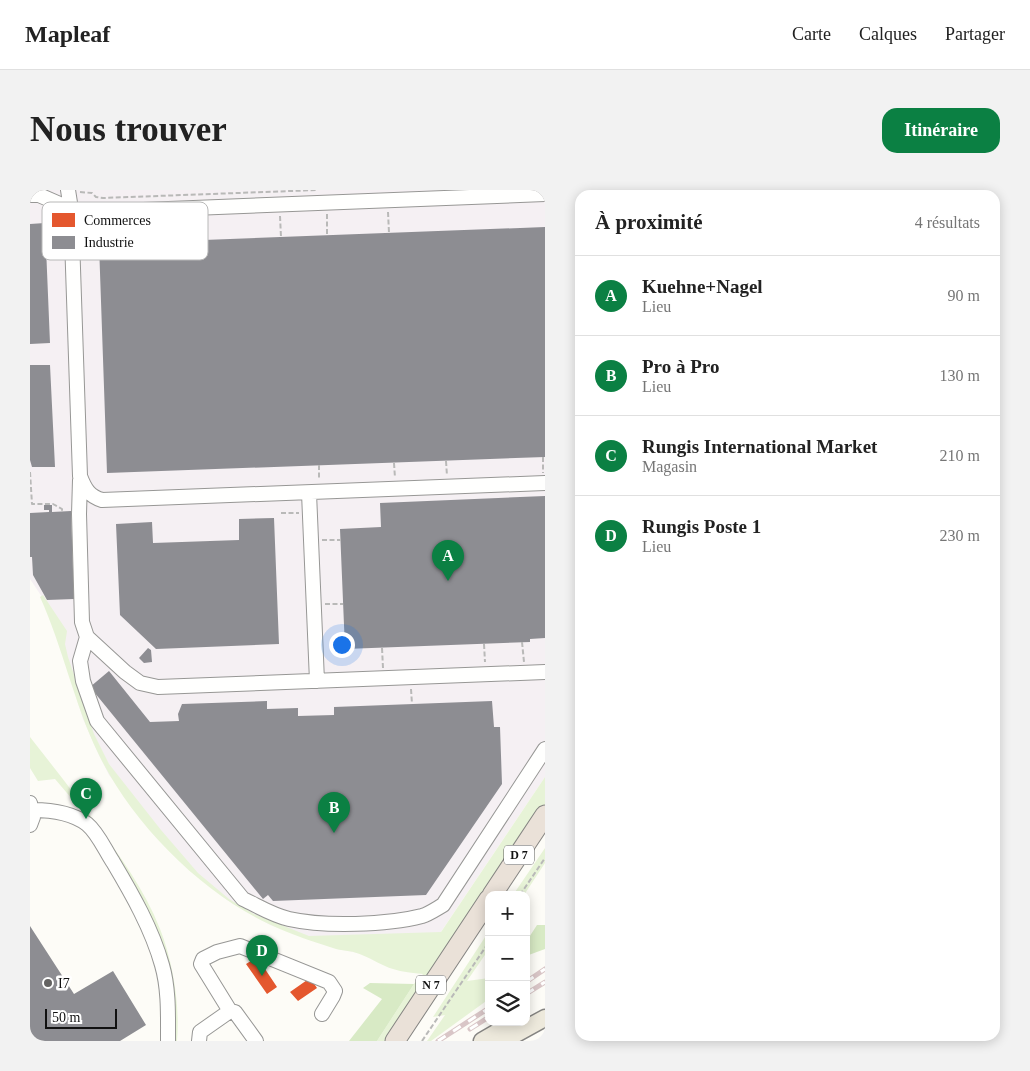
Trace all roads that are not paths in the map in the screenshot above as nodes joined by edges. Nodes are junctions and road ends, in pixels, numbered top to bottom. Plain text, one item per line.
1 (545, 194) edge
2 (30, 195) edge
3 (56, 202) edge
4 (208, 207) edge
5 (74, 260) edge
6 (80, 476) junction
7 (544, 479) edge
8 (314, 488) junction
9 (100, 500) junction
10 (79, 514) junction
11 (87, 637) junction
12 (545, 672) edge
13 (317, 681) junction
14 (545, 749) edge
15 (31, 806) edge
16 (545, 815) edge
17 (30, 825) edge
18 (545, 836) edge
19 (495, 891) edge
20 (509, 891) edge
21 (485, 917) edge
22 (482, 930) edge
23 (545, 1005) edge
24 (230, 1011) junction
25 (322, 1014) dead end
26 (530, 1014) edge
27 (545, 1018) edge
28 (508, 1026) edge
29 (168, 1041) edge
30 (199, 1041) edge
31 (256, 1041) edge
32 (409, 1041) edge
33 (482, 1041) edge
34 (503, 1041) edge

1 - 4 lane
2 - 3 lane
5 - 6 lane
6 - 9 lane
6 - 10 lane
7 - 8 lane
8 - 9 lane
8 - 13 lane
9 - 10 lane
10 - 11 lane
11 - 13 lane
11 - 14 lane
12 - 13 lane
15 - 17 lane
15 - 29 lane
16 - 19 highway, D 7
18 - 20 highway, D 7
21 - 22 highway
22 - 32 highway, N 7
23 - 26 main road
24 - 25 lane
24 - 30 lane
24 - 31 lane
27 - 34 main road
28 - 33 main road

